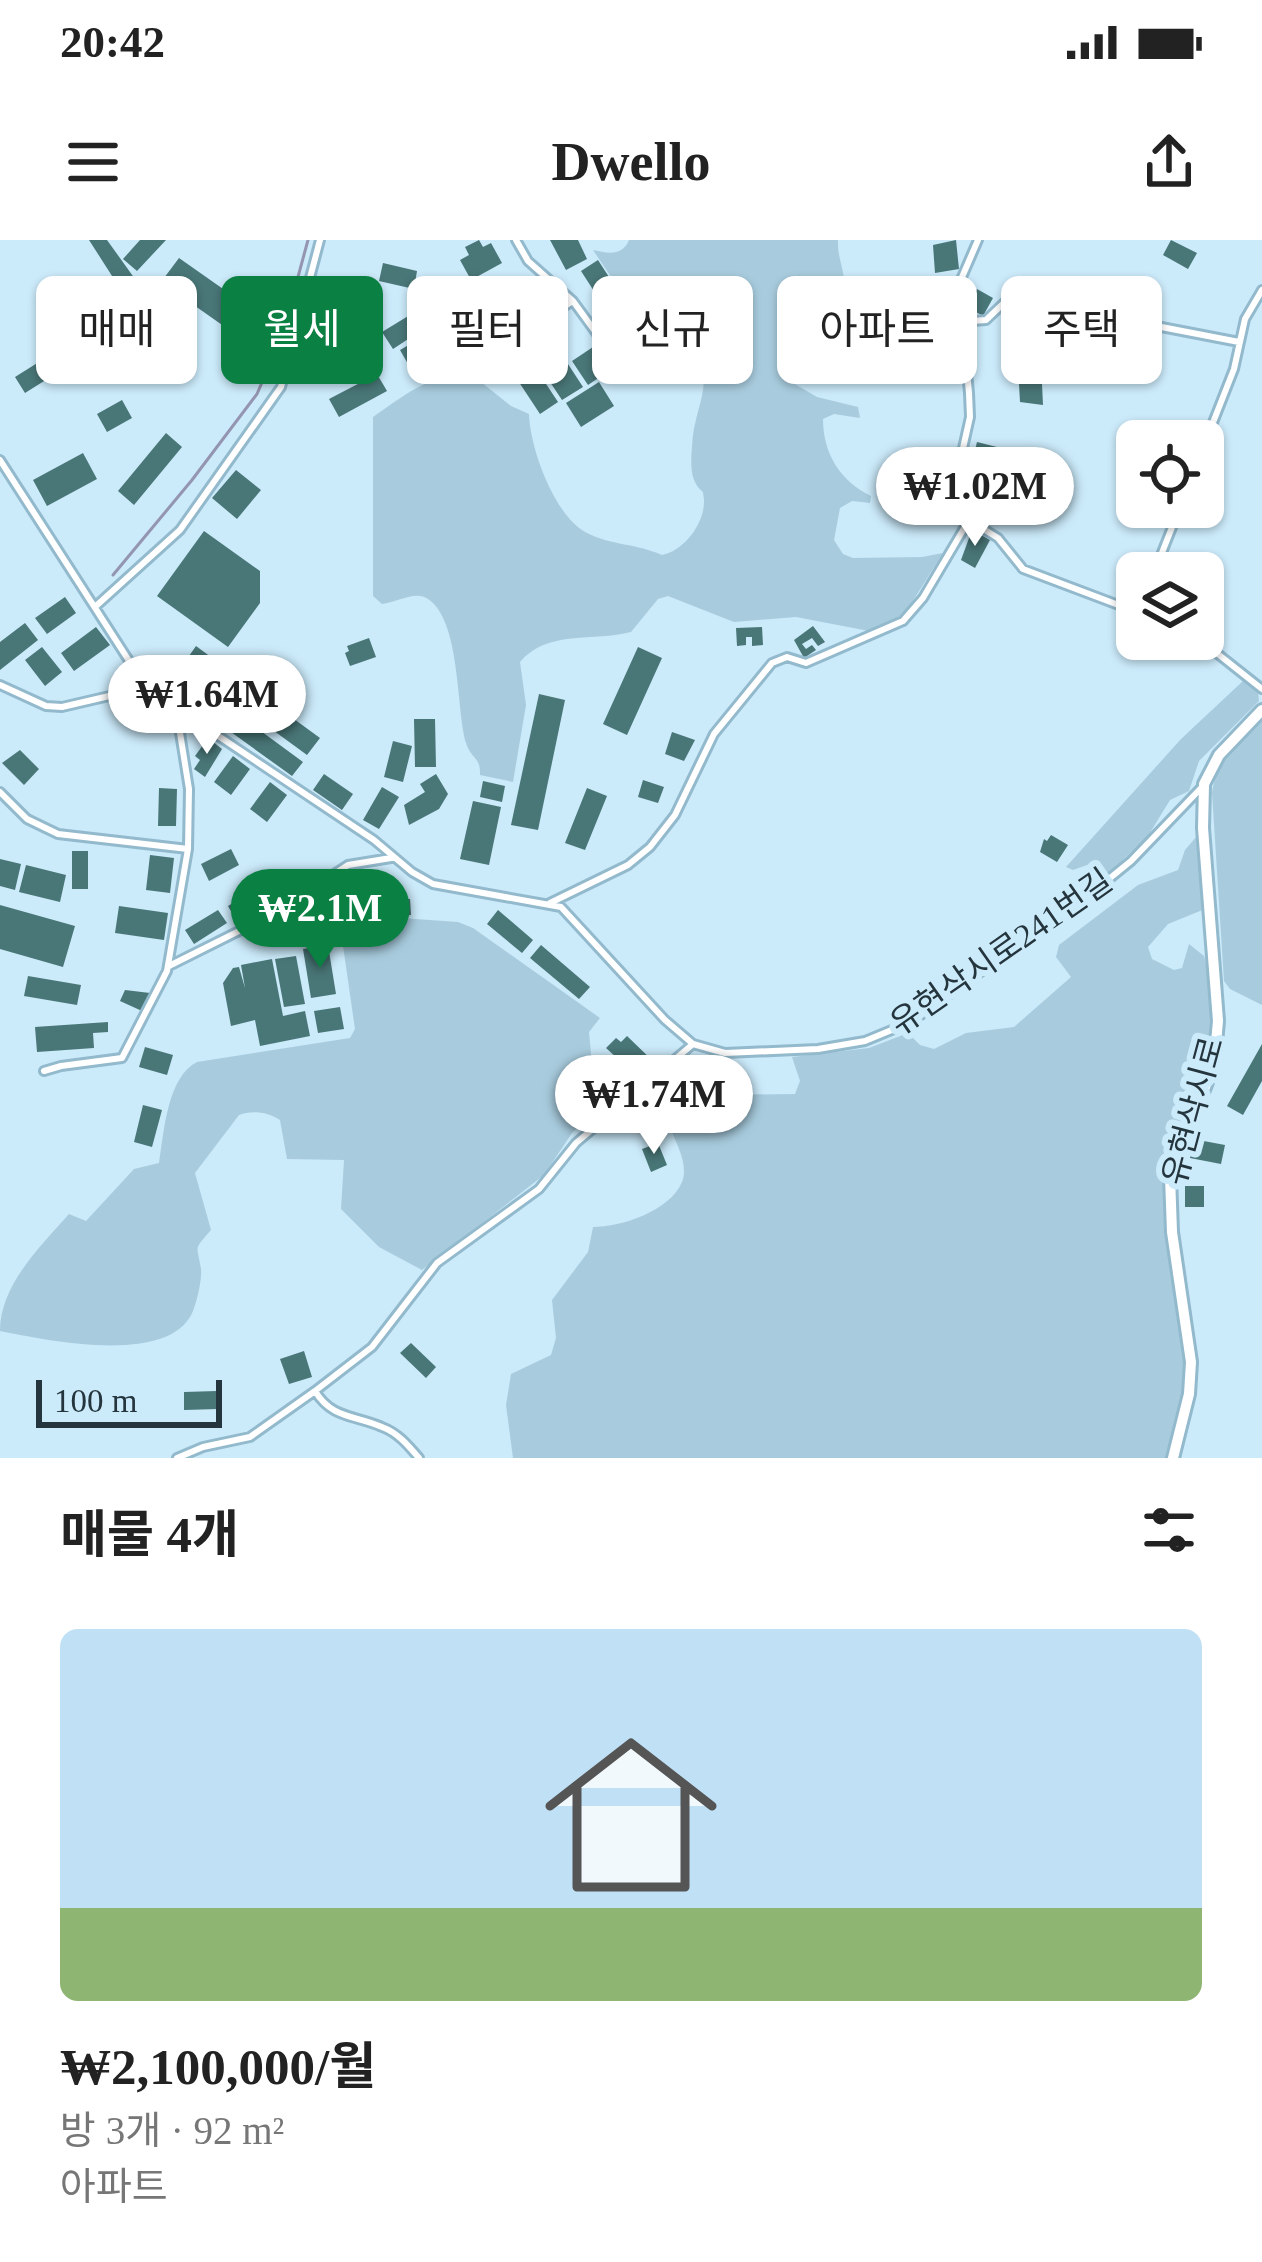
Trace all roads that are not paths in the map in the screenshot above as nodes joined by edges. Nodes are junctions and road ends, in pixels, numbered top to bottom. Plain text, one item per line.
1 (320, 240) edge
2 (516, 240) edge
3 (977, 241) edge
4 (962, 276) edge
5 (1262, 290) edge
6 (573, 301) junction
7 (568, 304) edge
8 (977, 321) edge
9 (592, 327) edge
10 (1239, 342) junction
11 (968, 384) edge
12 (1214, 420) edge
13 (0, 460) edge
14 (969, 520) junction
15 (1116, 604) edge
16 (96, 606) junction
17 (1224, 658) edge
18 (0, 685) edge
19 (148, 687) junction
20 (1262, 688) edge
21 (1262, 710) edge
22 (177, 714) junction
23 (1204, 784) junction
24 (0, 792) edge
25 (188, 849) junction
26 (395, 858) junction
27 (550, 903) junction
28 (169, 965) junction
29 (693, 1044) junction
30 (44, 1071) dead end
31 (315, 1391) junction
32 (177, 1458) edge
33 (419, 1458) edge
34 (1173, 1458) edge

1 - 16 lane
2 - 6 lane
3 - 4 lane
5 - 10 lane
6 - 7 lane
6 - 9 lane
8 - 10 lane
10 - 12 lane
11 - 14 lane
13 - 16 lane
14 - 15 lane
14 - 27 lane
16 - 19 lane
17 - 20 lane
18 - 19 lane
19 - 22 lane
21 - 23 street
22 - 25 lane
22 - 26 lane
23 - 29 lane, 유현삭시로241번길
23 - 34 street, 유현삭시로
24 - 25 lane
25 - 28 lane
26 - 27 lane
26 - 28 lane
27 - 29 lane
28 - 30 lane
29 - 31 lane
31 - 32 lane
31 - 33 lane

